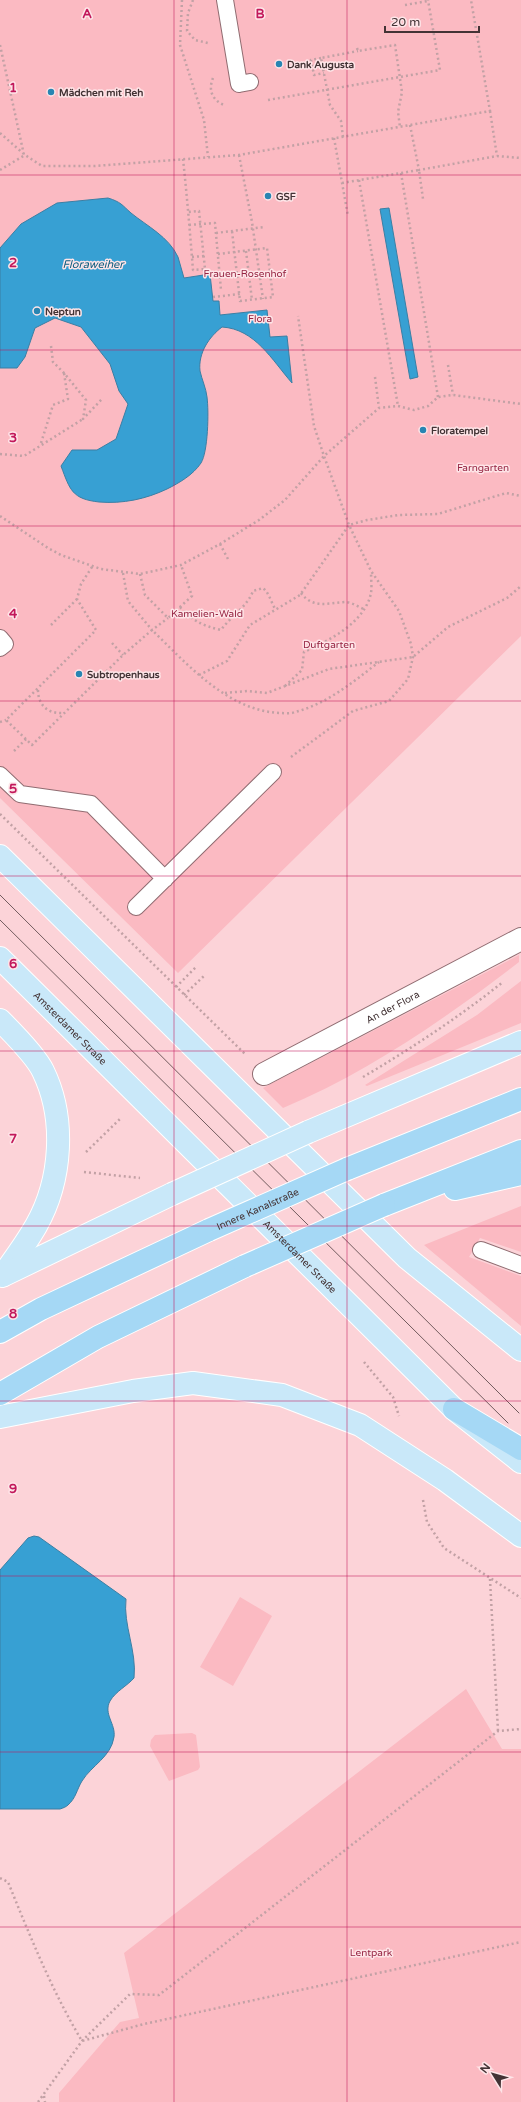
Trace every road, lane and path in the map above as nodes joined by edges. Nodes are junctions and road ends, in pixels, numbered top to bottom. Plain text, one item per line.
1 (182, 0) edge
2 (225, 0) edge
3 (428, 0) edge
4 (471, 0) edge
5 (405, 4) dead end
6 (0, 45) edge
7 (321, 58) junction
8 (324, 73) junction
9 (400, 77) junction
10 (250, 82) dead end
11 (326, 90) junction
12 (262, 101) dead end
13 (490, 111) junction
14 (410, 125) junction
15 (400, 127) junction
16 (0, 133) edge
17 (343, 137) junction
18 (334, 138) junction
19 (25, 155) junction
20 (239, 155) junction
21 (497, 156) junction
22 (208, 157) junction
23 (521, 158) edge
24 (183, 159) junction
25 (0, 170) edge
26 (419, 170) junction
27 (401, 173) junction
28 (359, 180) junction
29 (342, 183) junction
30 (423, 199) dead end
31 (188, 212) junction
32 (348, 216) dead end
33 (201, 224) junction
34 (189, 225) junction
35 (264, 228) dead end
36 (253, 229) junction
37 (232, 231) junction
38 (216, 233) junction
39 (256, 249) junction
40 (246, 251) junction
41 (235, 252) junction
42 (218, 254) junction
43 (204, 256) junction
44 (192, 257) junction
45 (221, 290) dead end
46 (240, 294) junction
47 (213, 297) dead end
48 (263, 299) junction
49 (252, 300) junction
50 (298, 316) dead end
51 (51, 346) dead end
52 (448, 365) dead end
53 (64, 373) junction
54 (375, 377) dead end
55 (453, 395) junction
56 (438, 398) junction
57 (102, 399) dead end
58 (521, 404) edge
59 (398, 406) junction
60 (379, 408) junction
61 (84, 419) junction
62 (41, 444) junction
63 (0, 454) edge
64 (324, 456) junction
65 (521, 496) edge
66 (0, 516) edge
67 (349, 525) junction
68 (220, 544) junction
69 (229, 561) dead end
70 (181, 565) junction
71 (92, 567) junction
72 (371, 571) junction
73 (123, 573) junction
74 (140, 574) junction
75 (521, 586) edge
76 (301, 593) junction
77 (77, 599) junction
78 (180, 607) junction
79 (364, 609) junction
80 (276, 610) junction
81 (168, 618) junction
82 (51, 625) dead end
83 (152, 630) junction
84 (0, 638) edge
85 (112, 643) dead end
86 (0, 648) edge
87 (123, 655) junction
88 (413, 657) junction
89 (379, 662) junction
90 (198, 675) junction
91 (284, 687) junction
92 (38, 689) junction
93 (225, 693) junction
94 (64, 713) junction
95 (6, 720) junction
96 (0, 722) edge
97 (26, 739) junction
98 (14, 751) dead end
99 (273, 772) joint
100 (0, 775) edge
101 (0, 814) edge
102 (0, 856) edge
103 (165, 879) junction
104 (136, 907) dead end
105 (521, 939) edge
106 (0, 958) edge
107 (197, 966) dead end
108 (205, 975) dead end
109 (509, 977) dead end
110 (176, 987) junction
111 (184, 995) junction
112 (0, 1020) edge
113 (521, 1042) edge
114 (264, 1074) joint
115 (358, 1080) dead end
116 (521, 1099) edge
117 (124, 1114) dead end
118 (521, 1151) edge
119 (82, 1157) dead end
120 (88, 1172) dead end
121 (521, 1174) edge
122 (144, 1178) dead end
123 (384, 1205) junction
124 (481, 1250) dead end
125 (521, 1265) edge
126 (1, 1277) edge
127 (0, 1332) edge
128 (521, 1350) edge
129 (0, 1394) edge
130 (454, 1409) junction
131 (0, 1418) edge
132 (521, 1449) edge
133 (521, 1462) edge
134 (423, 1497) dead end
135 (521, 1536) edge
136 (490, 1579) junction
137 (521, 1598) edge
138 (521, 1729) edge
139 (498, 1731) junction
140 (0, 1878) edge
141 (521, 1942) edge
142 (82, 2041) junction
143 (44, 2095) junction
144 (38, 2102) edge
145 (45, 2102) edge

1 - 22 path
2 - 10 lane
3 - 5 path
3 - 9 path
4 - 13 path
6 - 19 path
7 - 8 path
7 - 8 path
7 - 9 path
8 - 11 path
9 - 11 path
9 - 15 path
11 - 12 path
11 - 17 path
13 - 14 path
13 - 21 path
14 - 15 path
14 - 26 path
15 - 17 path
16 - 19 path
17 - 18 path
18 - 20 path
18 - 29 path
19 - 24 path
19 - 25 path
20 - 22 path
20 - 36 path
21 - 23 path
21 - 26 path
22 - 24 path
24 - 31 path
26 - 27 path
26 - 30 path
27 - 28 path
27 - 56 path
28 - 29 path
28 - 59 path
29 - 32 path
31 - 33 path
31 - 34 path
33 - 34 path
33 - 38 path
33 - 43 path
34 - 44 path
35 - 36 path
36 - 37 path
36 - 39 path
37 - 38 path
37 - 41 path
38 - 42 path
39 - 40 path
39 - 48 path
39 - 48 path
40 - 41 path
40 - 49 path
41 - 42 path
41 - 46 path
42 - 45 path
43 - 44 path
43 - 44 path
46 - 47 path
46 - 49 path
48 - 49 path
50 - 64 path
51 - 53 path
52 - 55 path
53 - 61 path
53 - 62 path
54 - 60 path
55 - 56 path
55 - 58 path
56 - 59 path
57 - 61 path
59 - 60 path
60 - 64 path
61 - 62 path
62 - 63 path
64 - 67 path
64 - 68 path
65 - 67 path
66 - 71 path
67 - 72 path
67 - 76 path
68 - 69 path
68 - 70 path
70 - 74 path
70 - 78 path
71 - 73 path
71 - 77 path
72 - 79 path
72 - 88 path
73 - 74 path
73 - 83 path
74 - 81 path
75 - 88 path
76 - 79 path
76 - 80 path
77 - 82 path
77 - 92 path
78 - 80 path
78 - 81 path
79 - 91 path
80 - 90 path
81 - 83 path
83 - 87 path
83 - 90 path
84 - 86 lane
85 - 87 path
87 - 94 path
88 - 89 path
88 - 99 path
89 - 91 path
89 - 93 path
90 - 93 path
91 - 93 path
92 - 94 path
92 - 95 path
94 - 97 path
95 - 96 path
95 - 97 path
97 - 98 path
99 - 103 lane
100 - 103 lane
101 - 110 path
102 - 128 main road
103 - 104 lane
105 - 114 street, An der Flora
106 - 130 main road, Amsterdamer Straße
107 - 110 path
108 - 111 path
109 - 115 path
110 - 111 path
111 - 114 path
112 - 126 main road
113 - 126 main road, bridge
116 - 127 highway, Innere Kanalstraße, bridge
117 - 119 path
118 - 123 highway
120 - 122 path
121 - 123 highway
123 - 129 highway, bridge
124 - 125 lane
130 - 132 highway
130 - 133 main road, Amsterdamer Straße
131 - 135 main road
134 - 136 path
136 - 137 path
136 - 139 path
138 - 139 path
139 - 142 path
140 - 142 path
141 - 142 path
142 - 143 path
143 - 144 path
143 - 145 path

